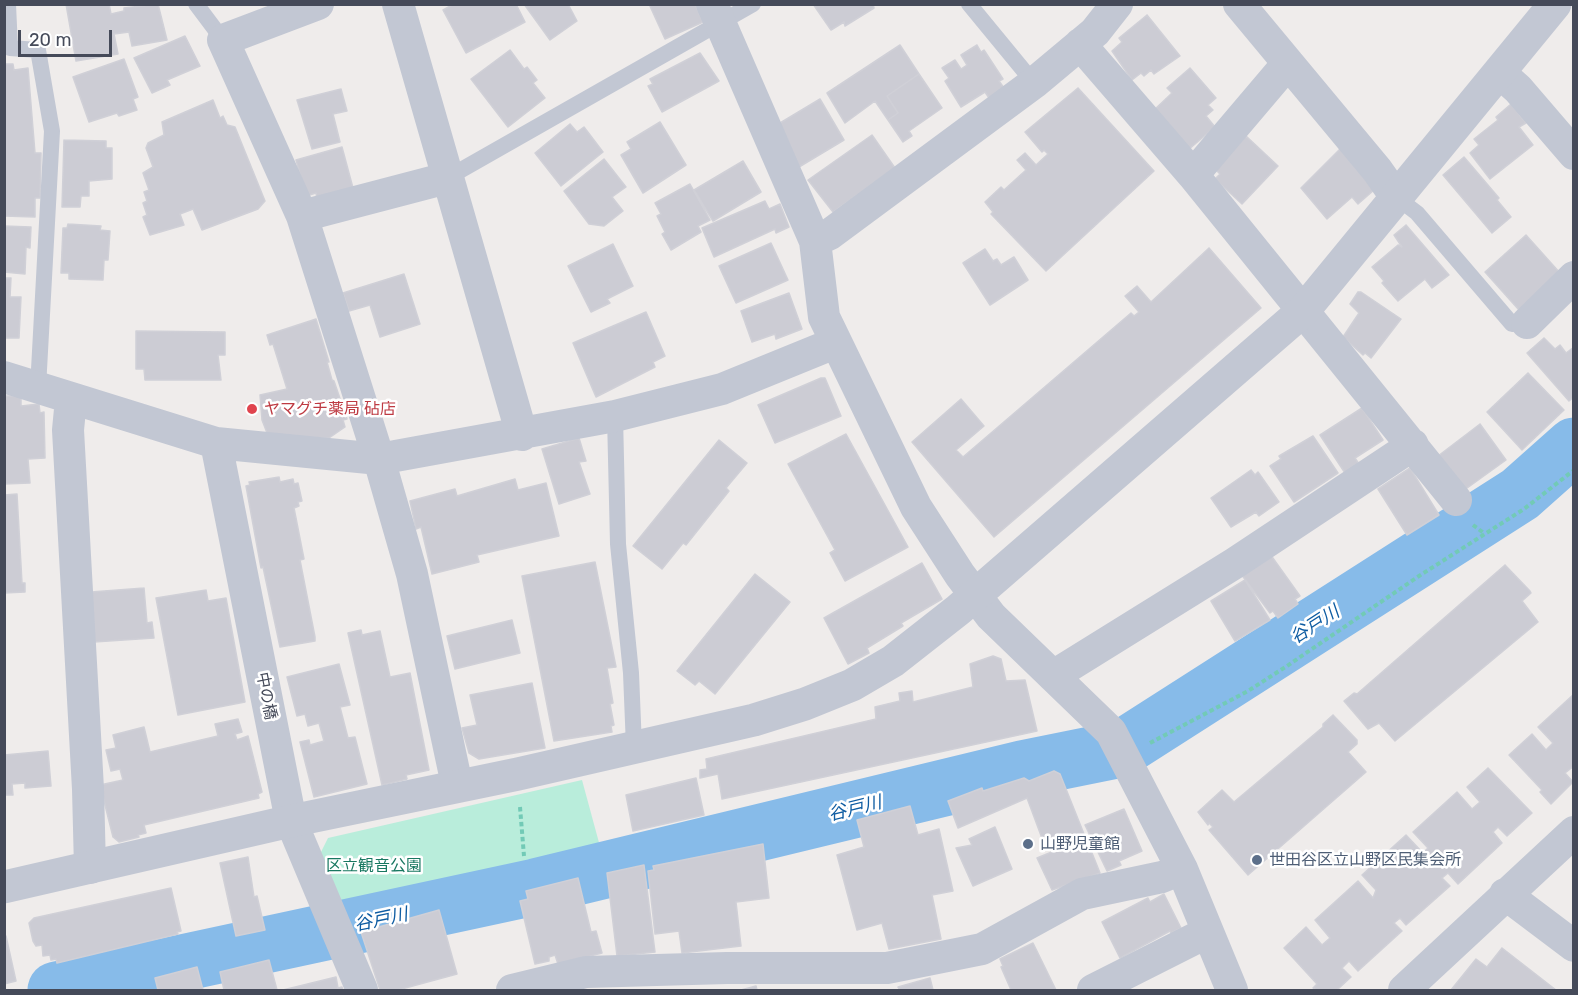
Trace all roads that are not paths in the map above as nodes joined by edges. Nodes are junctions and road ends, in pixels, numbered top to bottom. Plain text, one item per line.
1 (8, 4) edge
2 (195, 4) edge
3 (318, 4) edge
4 (398, 4) edge
5 (753, 4) edge
6 (969, 4) edge
7 (1117, 4) edge
8 (1239, 4) edge
9 (1555, 4) edge
10 (716, 14) edge
11 (223, 40) junction
12 (1080, 44) junction
13 (1288, 63) junction
14 (1500, 73) junction
15 (1034, 83) junction
16 (1574, 154) edge
17 (1193, 175) junction
18 (447, 178) junction
19 (1396, 197) junction
20 (302, 216) junction
21 (815, 241) junction
22 (1574, 277) edge
23 (1304, 310) junction
24 (1527, 323) joint
25 (836, 343) junction
26 (4, 377) edge
27 (38, 388) junction
28 (72, 399) junction
29 (615, 417) junction
30 (522, 435) junction
31 (216, 443) junction
32 (1413, 445) junction
33 (379, 459) junction
34 (1456, 500) dead end
35 (974, 595) junction
36 (1053, 676) junction
37 (634, 747) junction
38 (457, 785) junction
39 (291, 820) junction
40 (1574, 832) edge
41 (90, 868) junction
42 (1182, 869) junction
43 (4, 887) edge
44 (1505, 894) junction
45 (1208, 932) junction
46 (1574, 946) edge
47 (362, 990) edge
48 (512, 990) edge
49 (1093, 990) edge
50 (1232, 990) edge
51 (1404, 990) edge

1 - 27 lane
2 - 11 lane
3 - 11 street
4 - 18 street
5 - 10 lane
6 - 15 lane
7 - 12 street
8 - 13 street
9 - 14 street
10 - 18 lane
10 - 21 street
11 - 20 street
12 - 15 street
12 - 17 street
13 - 17 street
13 - 19 street
14 - 16 street
14 - 19 street
15 - 21 street
17 - 23 street
18 - 20 street
18 - 30 street
19 - 23 street
19 - 24 lane
20 - 33 street
21 - 25 street
22 - 24 street
23 - 32 street
23 - 35 street
25 - 29 street
25 - 35 street
26 - 27 street
27 - 28 street
28 - 31 street
28 - 41 street
29 - 30 street
29 - 37 lane
30 - 33 street
31 - 33 street
31 - 39 street, 中の橋
32 - 34 street
32 - 36 street
33 - 38 street
35 - 36 street
35 - 37 street
36 - 42 street
37 - 38 street
38 - 39 street
39 - 41 street
39 - 47 street, 中の橋
40 - 44 street
41 - 43 street
42 - 45 street
42 - 48 street
44 - 46 street
44 - 51 street
45 - 49 street
45 - 50 street

